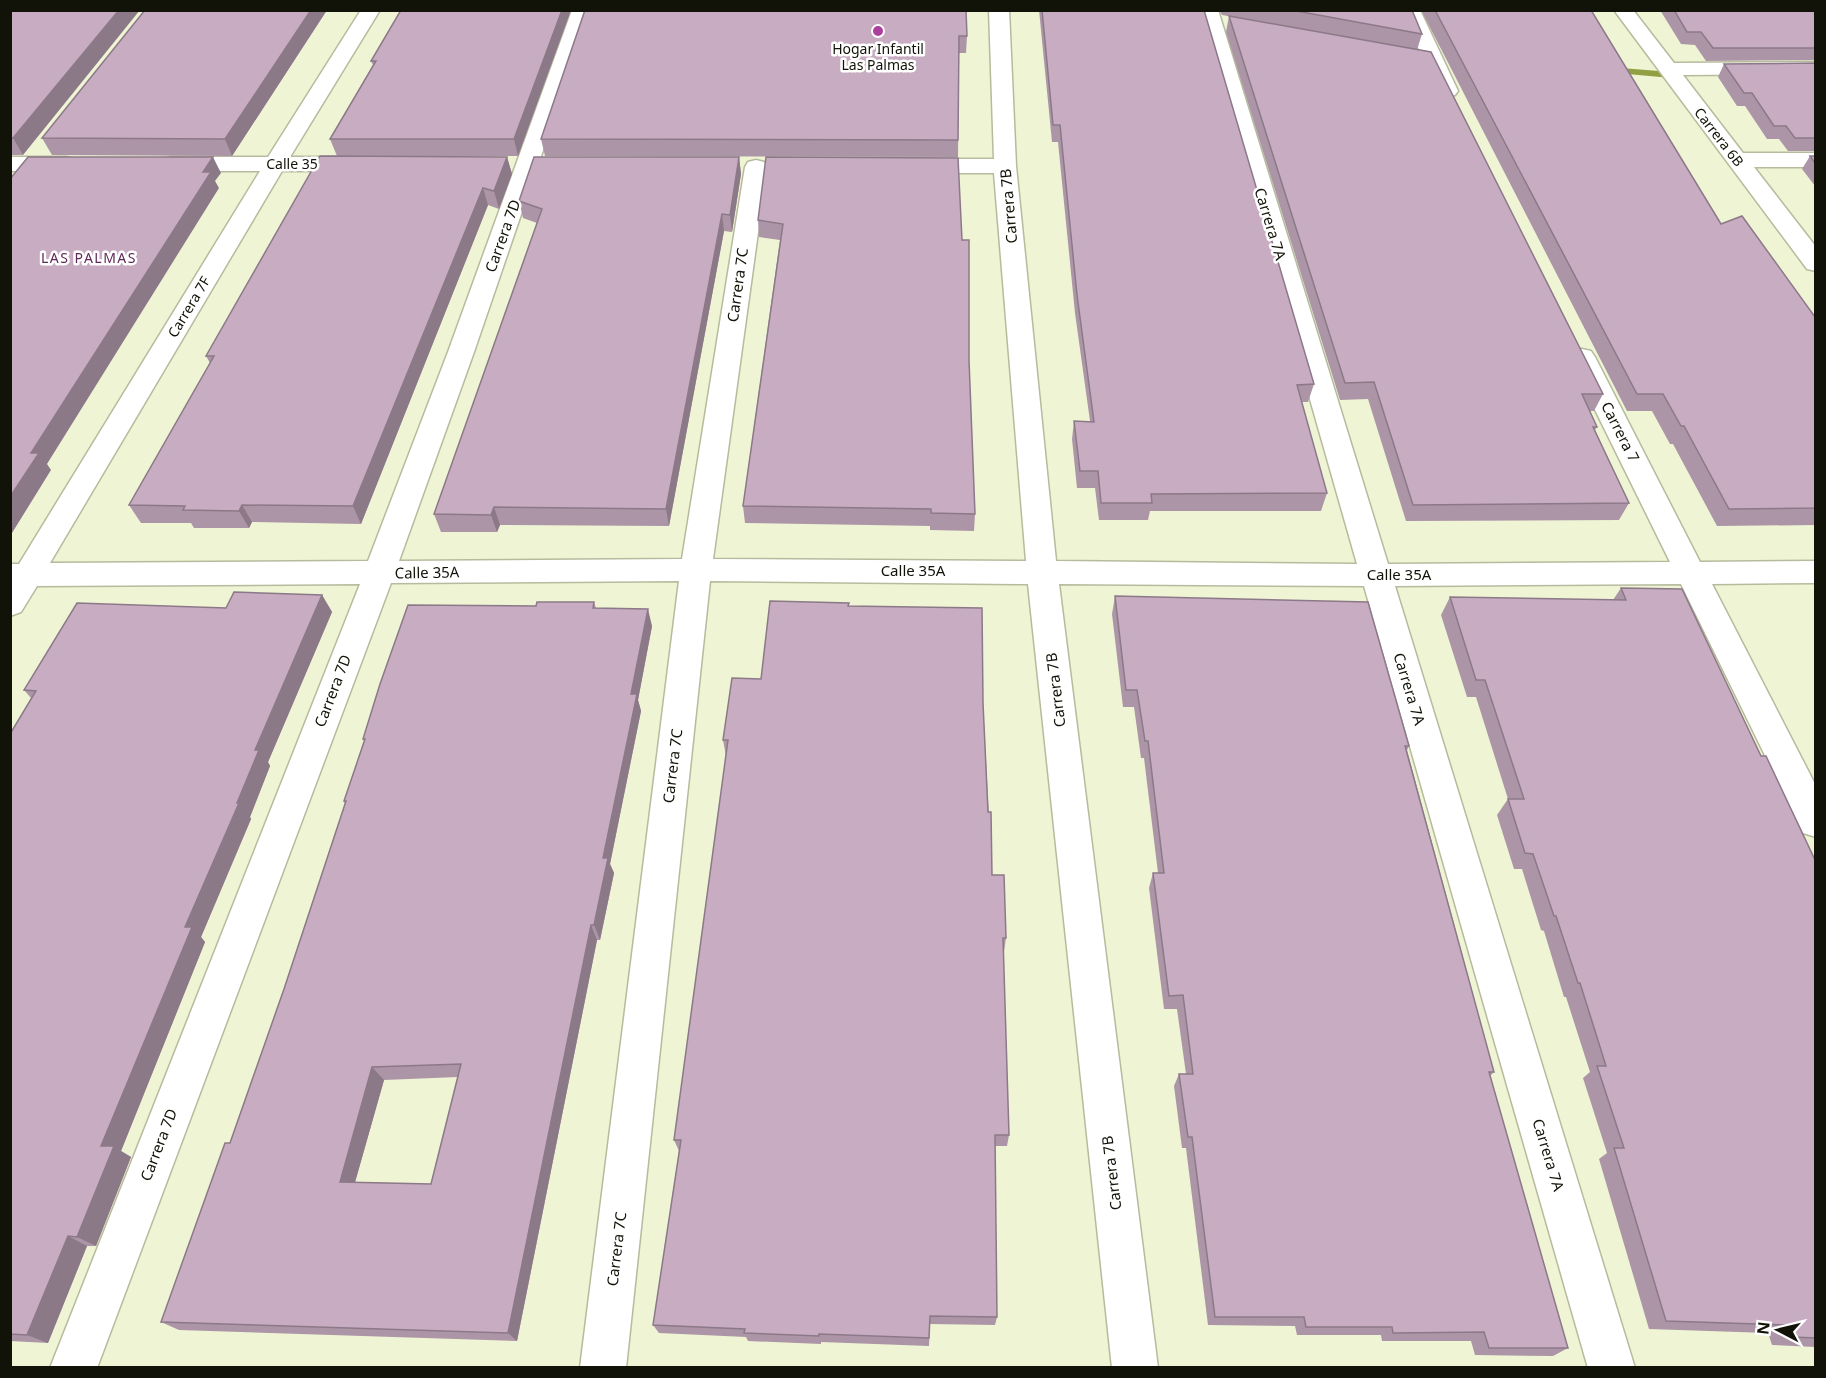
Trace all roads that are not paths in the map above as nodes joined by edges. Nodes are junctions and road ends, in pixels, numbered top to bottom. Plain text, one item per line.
1 (371, 10) edge
2 (582, 10) edge
3 (999, 10) edge
4 (1410, 10) edge
5 (1623, 10) edge
6 (1211, 18) edge
7 (1815, 68) edge
8 (1667, 69) junction
9 (1460, 115) edge
10 (46, 146) edge
11 (1737, 160) junction
12 (1815, 160) edge
13 (89, 164) edge
14 (147, 164) edge
15 (275, 164) junction
16 (380, 164) edge
17 (756, 166) dead end
18 (899, 166) edge
19 (1005, 166) junction
20 (20, 170) edge
21 (1815, 264) edge
22 (1573, 338) edge
23 (696, 570) junction
24 (1042, 572) junction
25 (1815, 572) edge
26 (378, 573) junction
27 (1691, 573) junction
28 (19, 575) edge
29 (1375, 575) junction
30 (10, 604) edge
31 (1815, 822) edge
32 (73, 1368) edge
33 (603, 1368) edge
34 (1135, 1368) edge
35 (1612, 1368) edge

1 - 15 street, Carrera 7F
2 - 26 street, Carrera 7D
3 - 19 street, Carrera 7B
4 - 9 street
5 - 8 street, Carrera 6B
6 - 29 street, Carrera 7A
7 - 8 street
8 - 11 street, Carrera 6B
10 - 20 street
11 - 12 street
11 - 21 street, Carrera 6B
13 - 20 street
14 - 15 street, Calle 35
15 - 16 street, Calle 35
15 - 28 street, Carrera 7F
17 - 23 street, Carrera 7C
18 - 19 street
19 - 24 street, Carrera 7B
22 - 27 street, Carrera 7
23 - 24 street, Calle 35A
23 - 26 street, Calle 35A
23 - 33 street, Carrera 7C
24 - 29 street, Calle 35A
24 - 34 street, Carrera 7B
25 - 27 street, Calle 35A
26 - 28 street, Calle 35A
26 - 32 street, Carrera 7D
27 - 29 street, Calle 35A
27 - 31 street, Carrera 7
28 - 30 street, Carrera 7F
29 - 35 street, Carrera 7A

